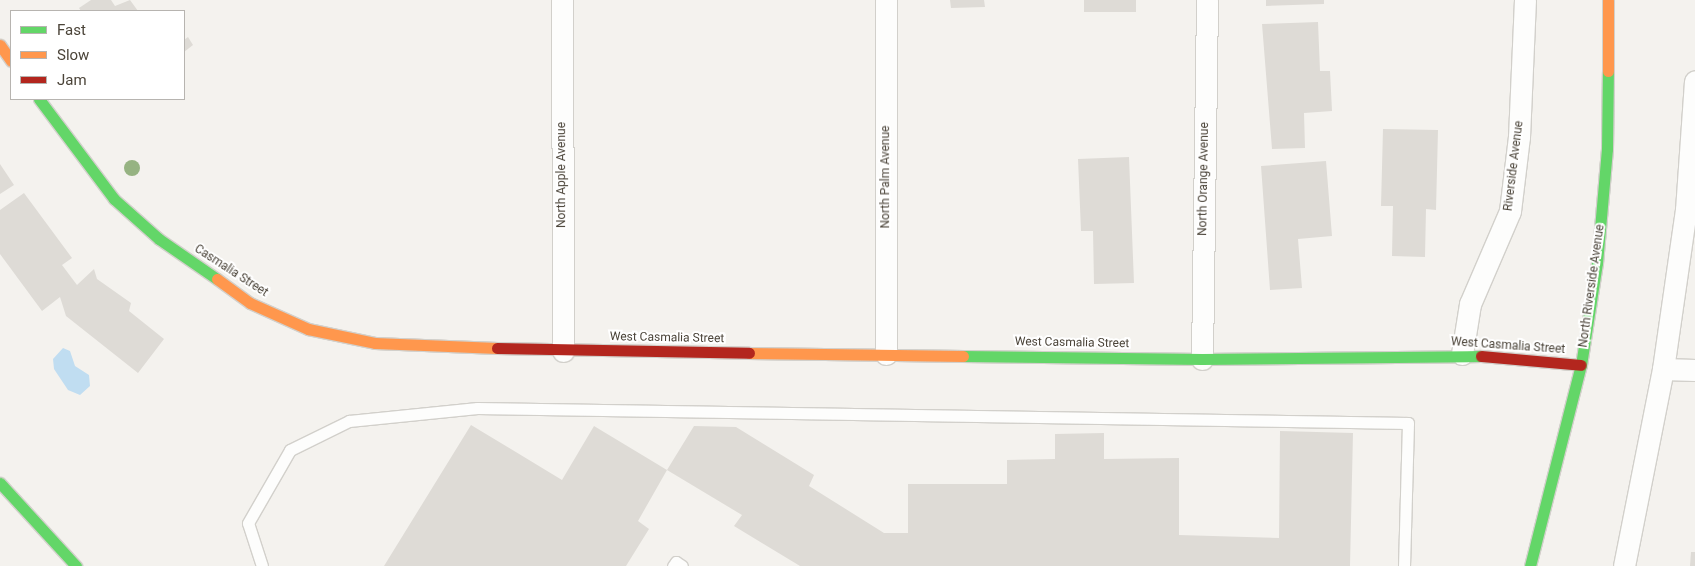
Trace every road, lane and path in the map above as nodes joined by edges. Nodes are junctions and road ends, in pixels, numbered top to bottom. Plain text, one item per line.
1 (562, 0) edge
2 (886, 0) edge
3 (1207, 0) edge
4 (1524, 0) edge
5 (1608, 0) edge
6 (0, 45) edge
7 (10, 60) edge
8 (1695, 81) edge
9 (40, 100) edge
10 (563, 351) junction
11 (886, 354) junction
12 (1462, 354) junction
13 (1202, 359) junction
14 (1581, 365) junction
15 (1663, 369) junction
16 (1695, 370) edge
17 (0, 483) edge
18 (76, 566) edge
19 (262, 566) edge
20 (673, 566) edge
21 (682, 566) edge
22 (1404, 566) edge
23 (1530, 566) edge
24 (1624, 566) edge

1 - 10 street, North Apple Avenue
2 - 11 street, North Palm Avenue
3 - 13 street, North Orange Avenue
4 - 12 street, Riverside Avenue
5 - 14 main road, North Riverside Avenue
6 - 7 main road
8 - 15 street
9 - 10 main road, Casmalia Street
10 - 11 main road, West Casmalia Street
11 - 13 main road, West Casmalia Street
12 - 13 main road, West Casmalia Street
12 - 14 main road, West Casmalia Street
14 - 23 main road, North Riverside Avenue
15 - 16 street
15 - 24 street
17 - 18 main road
19 - 22 lane
20 - 21 lane

